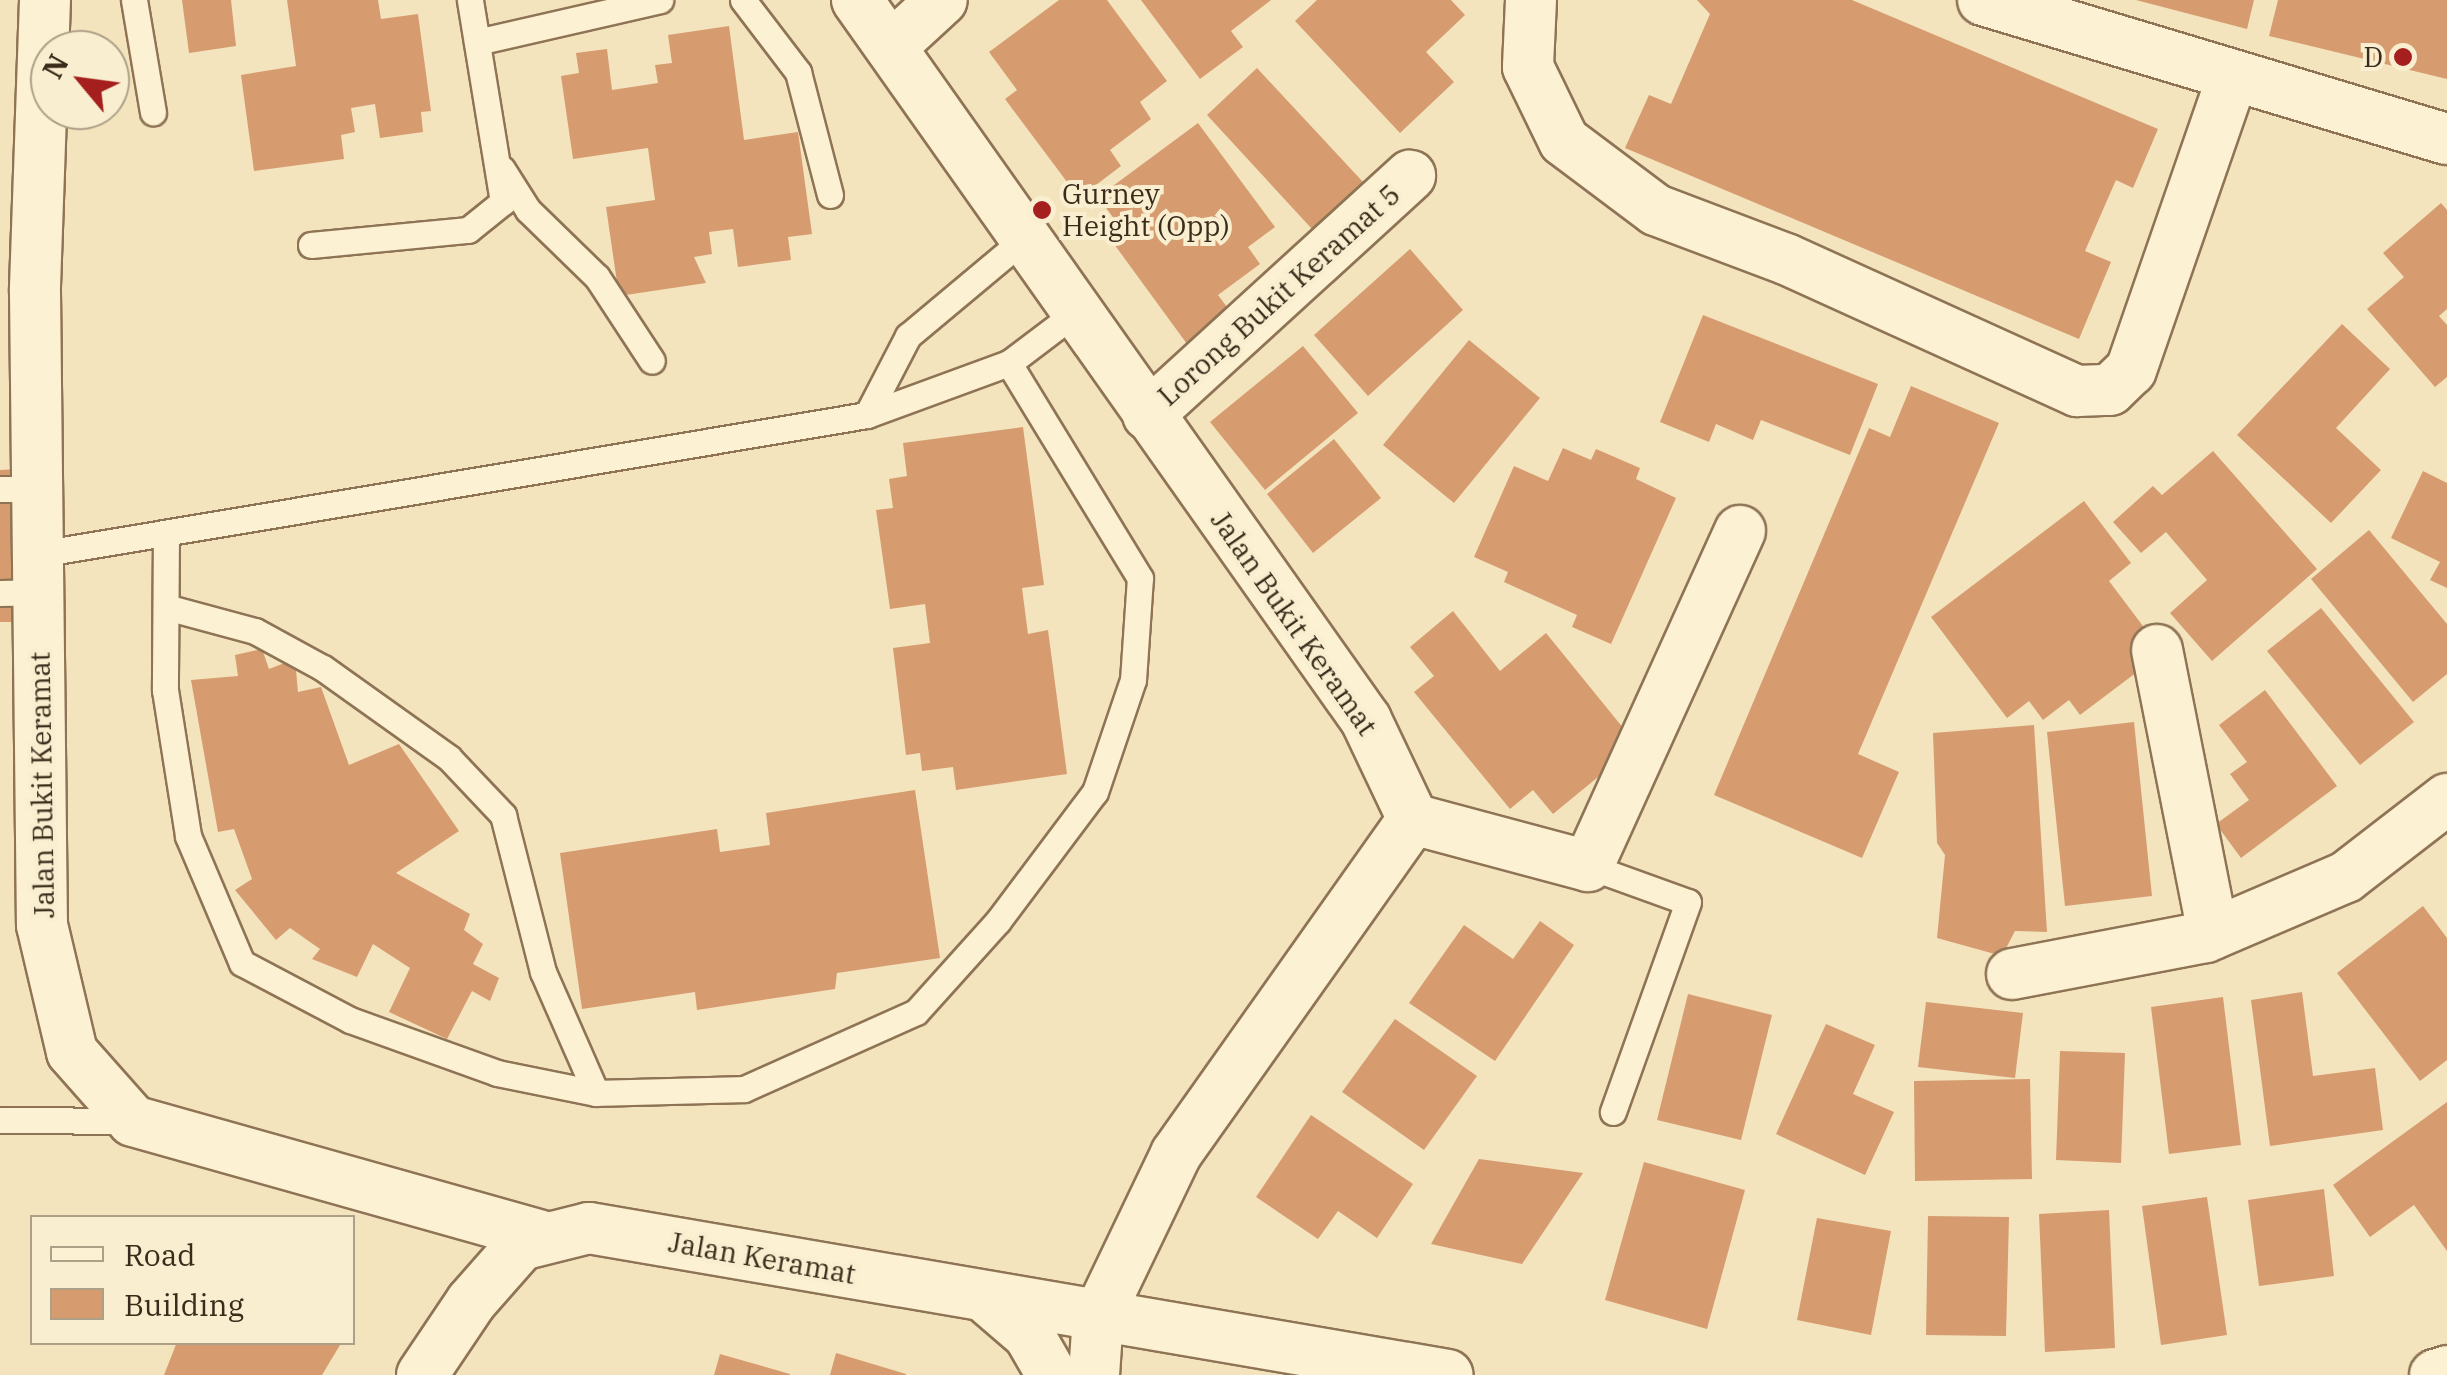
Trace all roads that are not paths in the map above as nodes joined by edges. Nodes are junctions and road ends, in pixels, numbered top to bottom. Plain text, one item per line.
1 (45, 0) edge
2 (134, 0) edge
3 (470, 0) edge
4 (660, 0) edge
5 (743, 0) edge
6 (857, 0) edge
7 (942, 0) edge
8 (1531, 0) edge
9 (1983, 0) edge
10 (2054, 10) edge
11 (477, 42) junction
12 (891, 47) junction
13 (2233, 76) junction
14 (153, 112) dead end
15 (2447, 139) edge
16 (496, 159) junction
17 (1410, 176) dead end
18 (830, 195) dead end
19 (1024, 239) junction
20 (311, 245) dead end
21 (1075, 313) junction
22 (652, 360) dead end
23 (1009, 363) junction
24 (866, 415) junction
25 (1148, 415) junction
26 (18, 489) edge
27 (1740, 531) dead end
28 (166, 533) junction
29 (26, 580) edge
30 (166, 607) junction
31 (2157, 650) dead end
32 (2447, 798) edge
33 (1413, 819) junction
34 (1588, 866) junction
35 (2214, 934) junction
36 (2012, 974) dead end
37 (596, 1093) junction
38 (1613, 1112) dead end
39 (0, 1120) edge
40 (133, 1121) junction
41 (540, 1236) junction
42 (985, 1297) junction
43 (1098, 1317) junction
44 (2447, 1371) edge
45 (1414, 1373) edge
46 (422, 1375) edge
47 (1052, 1375) edge
48 (1094, 1375) edge
49 (2435, 1375) edge

1 - 26 street, Jalan Bukit Keramat
2 - 14 lane
3 - 11 lane
4 - 11 lane
5 - 18 lane
6 - 12 street, Jalan Bukit Keramat
7 - 12 street
8 - 13 street
9 - 10 street
10 - 13 street
11 - 16 lane
12 - 19 street, Jalan Bukit Keramat
13 - 15 street
16 - 20 lane
16 - 22 lane
17 - 25 street, Lorong Bukit Keramat 5
19 - 21 street, Jalan Bukit Keramat
19 - 24 lane
21 - 23 lane
21 - 25 street, Jalan Bukit Keramat
23 - 24 lane
23 - 37 lane
24 - 28 lane
25 - 33 street, Jalan Bukit Keramat
26 - 29 street, Jalan Bukit Keramat
27 - 34 street
28 - 29 lane
28 - 30 lane
29 - 40 street, Jalan Bukit Keramat
30 - 37 lane
30 - 37 lane
31 - 35 street
32 - 35 street
33 - 34 street
33 - 43 street
34 - 38 lane
35 - 36 street
39 - 40 lane
40 - 41 street
41 - 42 street, Jalan Keramat
41 - 46 street
42 - 43 street, Jalan Keramat
42 - 47 street
43 - 45 street, Jalan Keramat
43 - 48 street
44 - 49 street

